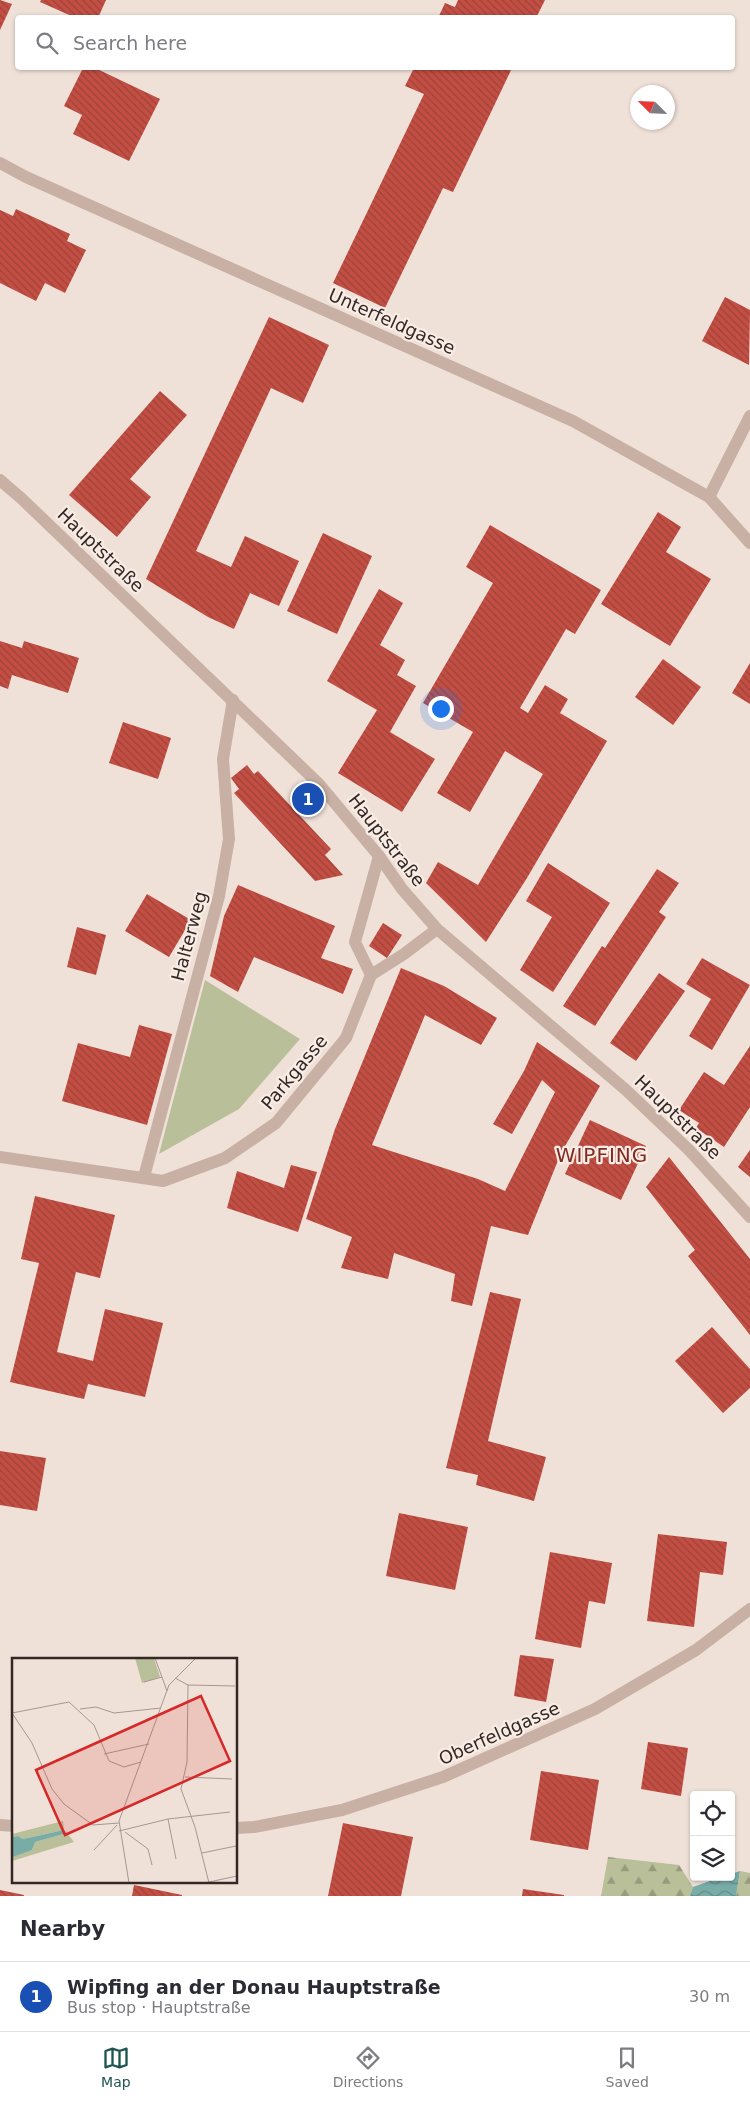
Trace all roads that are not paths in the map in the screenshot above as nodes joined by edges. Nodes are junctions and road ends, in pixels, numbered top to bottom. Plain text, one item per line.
1 (0, 163) edge
2 (750, 416) edge
3 (0, 480) edge
4 (709, 497) junction
5 (750, 543) edge
6 (233, 700) junction
7 (379, 856) junction
8 (437, 929) junction
9 (371, 975) junction
10 (0, 1157) edge
11 (144, 1177) junction
12 (750, 1217) edge
13 (750, 1609) edge
14 (238, 1828) edge

1 - 4 street, Unterfeldgasse
2 - 4 street
3 - 6 street, Hauptstraße
4 - 5 street, Unterfeldgasse
6 - 7 street, Hauptstraße
6 - 11 street, Halterweg
7 - 8 street, Hauptstraße
7 - 9 street
8 - 9 street
8 - 12 street, Hauptstraße
9 - 11 street, Parkgasse
10 - 11 street, Parkgasse
13 - 14 street, Oberfeldgasse

